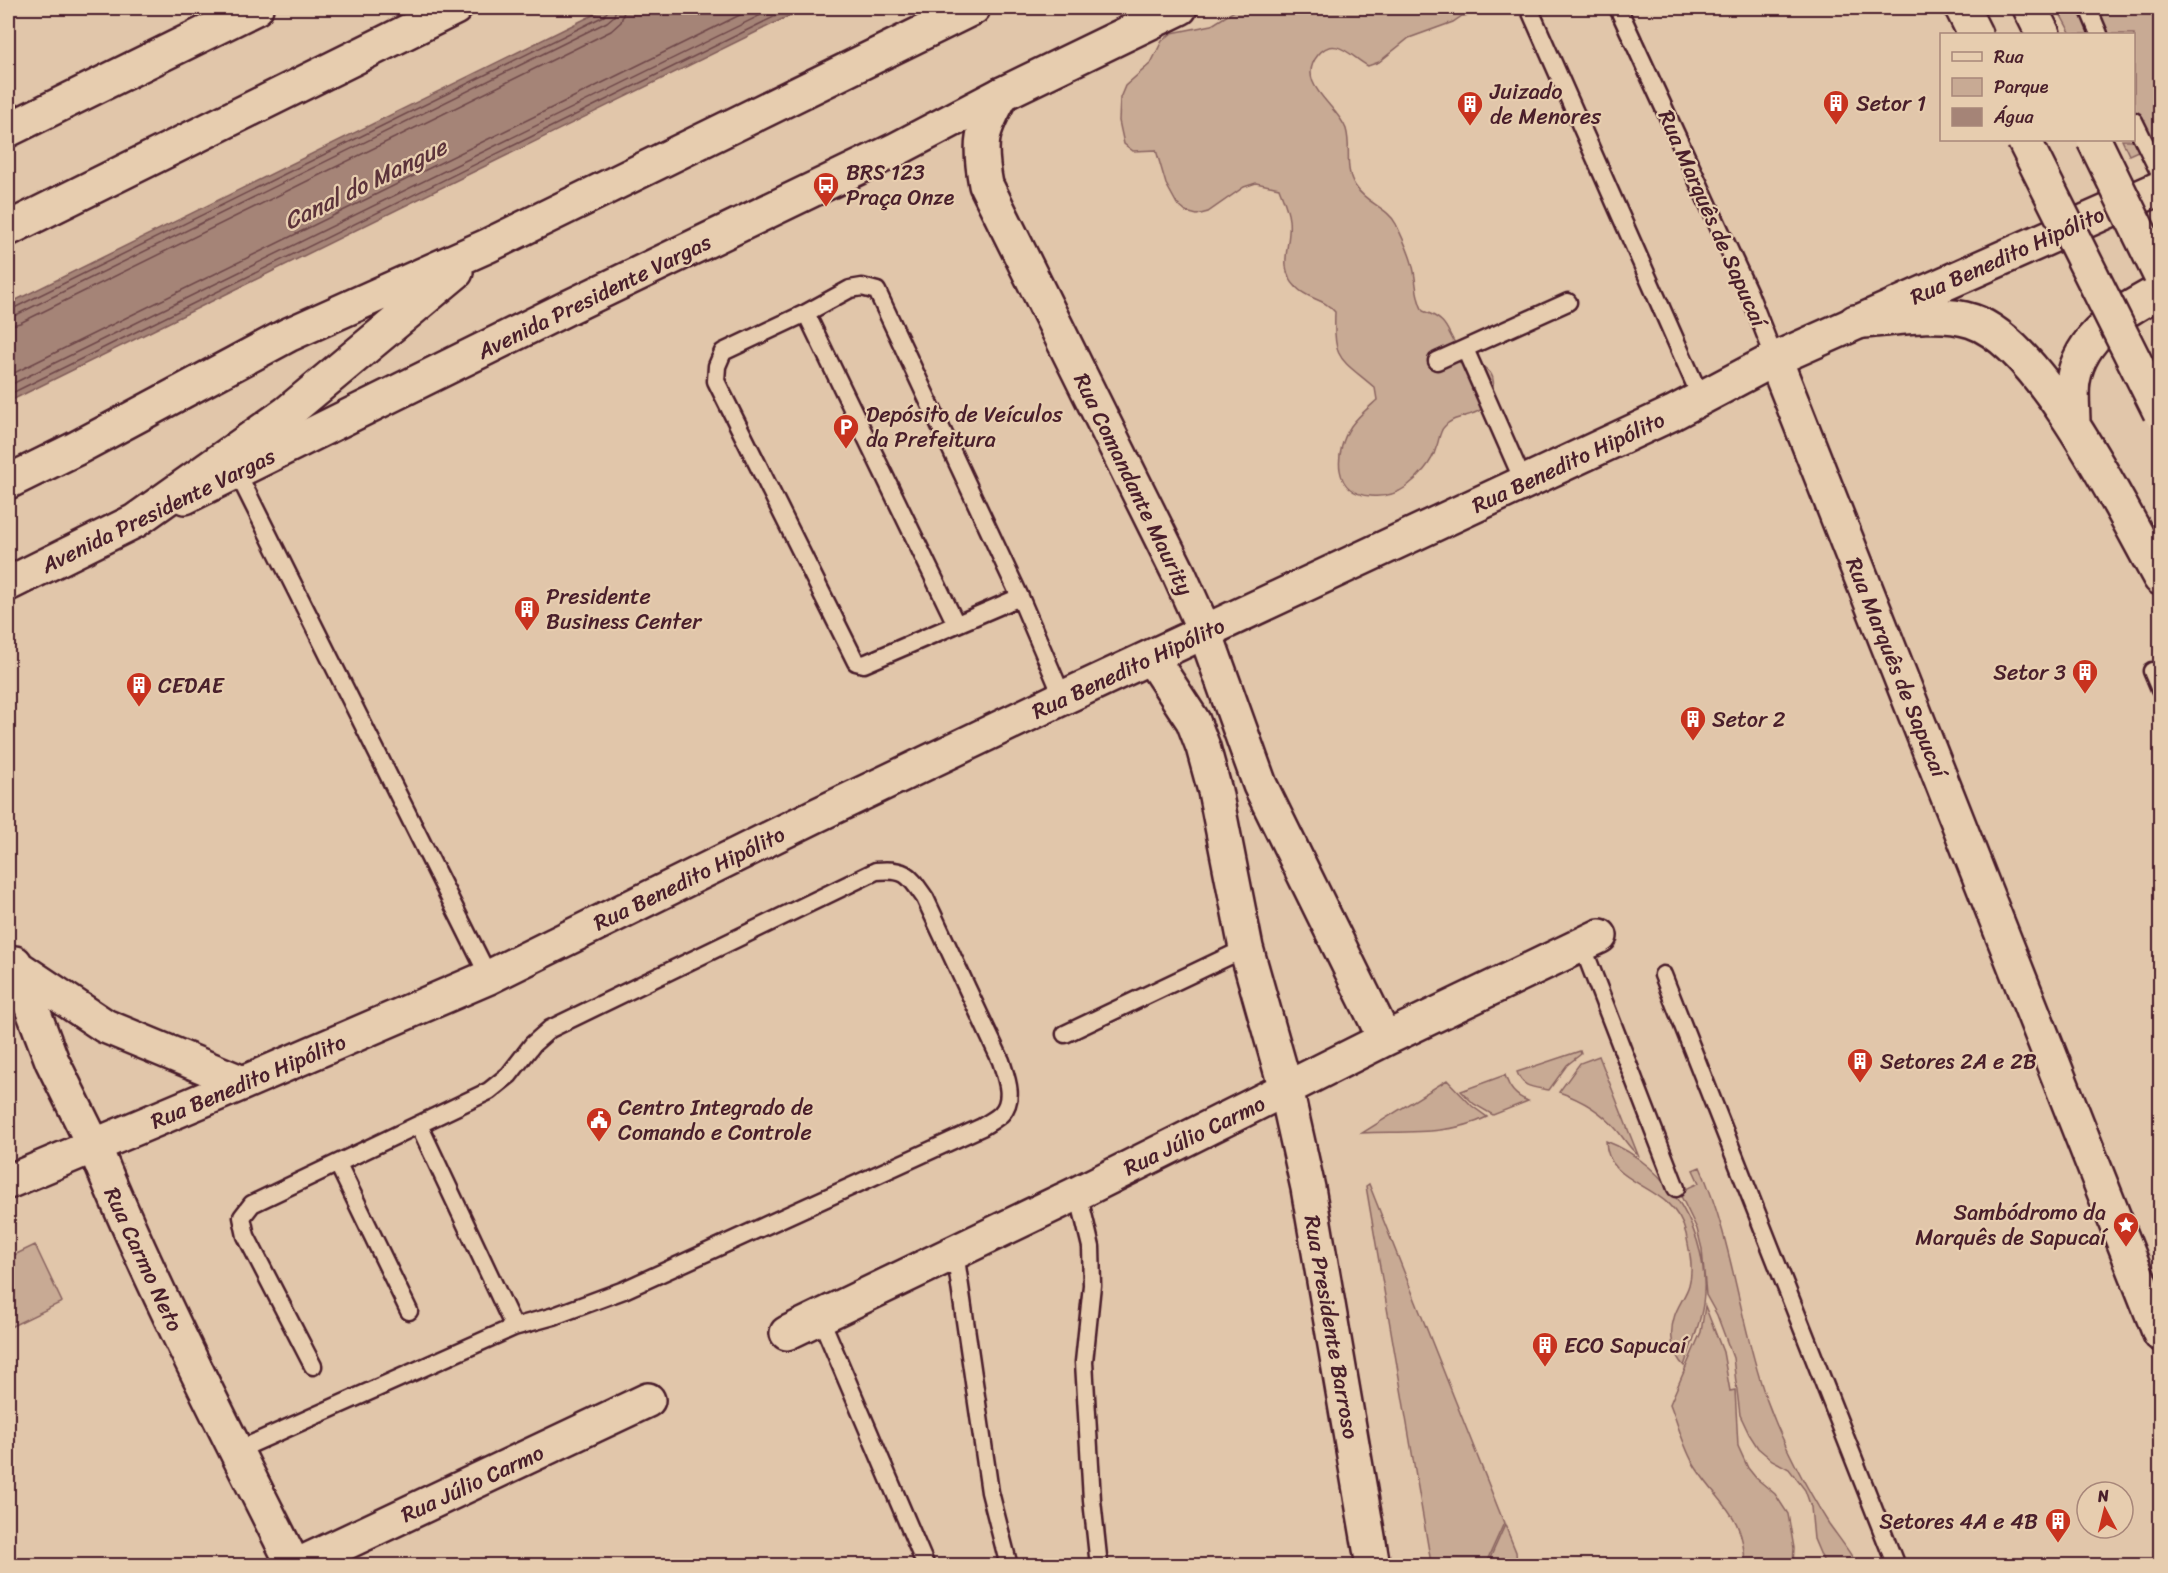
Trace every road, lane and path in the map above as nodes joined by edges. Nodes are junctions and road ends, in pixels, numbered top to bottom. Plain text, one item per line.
1 (256, 8) edge
2 (455, 8) edge
3 (973, 8) edge
4 (1180, 8) edge
5 (1530, 8) edge
6 (1618, 8) edge
7 (1962, 8) edge
8 (2030, 8) edge
9 (2088, 8) edge
10 (1974, 33) edge
11 (2042, 33) edge
12 (2099, 33) edge
13 (1002, 94) junction
14 (2135, 125) edge
15 (8, 130) edge
16 (2024, 141) edge
17 (2094, 141) edge
18 (2160, 174) edge
19 (2160, 188) edge
20 (8, 229) edge
21 (487, 246) junction
22 (2160, 275) edge
23 (2160, 291) edge
24 (1568, 303) dead end
25 (806, 313) junction
26 (1855, 322) junction
27 (1465, 349) junction
28 (1775, 359) junction
29 (1437, 361) dead end
30 (1701, 398) junction
31 (2160, 412) edge
32 (2073, 423) junction
33 (237, 472) junction
34 (8, 482) edge
35 (1524, 483) junction
36 (135, 521) junction
37 (2160, 578) edge
38 (8, 584) edge
39 (1020, 597) junction
40 (956, 624) junction
41 (1205, 632) junction
42 (1151, 657) junction
43 (2152, 672) dead end
44 (2160, 690) edge
45 (1063, 698) junction
46 (1591, 941) joint
47 (1246, 948) junction
48 (12, 958) edge
49 (1663, 975) dead end
50 (489, 977) junction
51 (1065, 1034) dead end
52 (1385, 1039) junction
53 (243, 1083) junction
54 (1286, 1089) junction
55 (419, 1125) junction
56 (94, 1146) junction
57 (338, 1164) junction
58 (8, 1182) edge
59 (1676, 1188) dead end
60 (1078, 1193) junction
61 (955, 1252) junction
62 (409, 1311) dead end
63 (820, 1317) junction
64 (514, 1328) junction
65 (787, 1333) dead end
66 (2160, 1334) edge
67 (313, 1366) dead end
68 (648, 1400) dead end
69 (236, 1451) junction
70 (295, 1566) edge
71 (926, 1566) edge
72 (1009, 1566) edge
73 (1099, 1566) edge
74 (1373, 1566) edge
75 (1896, 1566) edge

1 - 15 street
2 - 20 street
3 - 21 street
4 - 13 street, Avenida Presidente Vargas
5 - 30 lane
6 - 28 lane, Rua Marquês de Sapucaí
7 - 10 street
8 - 11 street
9 - 12 lane
13 - 33 street, Avenida Presidente Vargas
13 - 41 street, Rua Comandante Maurity
14 - 18 lane
16 - 31 street, bridge
17 - 22 street, bridge
19 - 26 street, Rua Benedito Hipólito
21 - 34 street
21 - 36 street
23 - 32 street
24 - 27 lane
25 - 39 lane
25 - 40 lane
25 - 40 lane
26 - 28 street, Rua Benedito Hipólito
26 - 32 street
27 - 29 lane
27 - 35 lane
28 - 30 street, Rua Benedito Hipólito
28 - 66 street, Rua Marquês de Sapucaí
30 - 35 street, Rua Benedito Hipólito
32 - 37 street
33 - 36 street, Avenida Presidente Vargas
33 - 50 lane
35 - 41 street, Rua Benedito Hipólito
36 - 38 street, Avenida Presidente Vargas
39 - 40 lane
39 - 45 lane
41 - 42 street, Rua Benedito Hipólito
41 - 52 street, Rua Comandante Maurity
42 - 45 street, Rua Benedito Hipólito
42 - 47 street
43 - 44 lane
45 - 50 street, Rua Benedito Hipólito
46 - 52 street, Rua Júlio Carmo
46 - 59 lane
47 - 51 lane
47 - 54 street
48 - 53 street
48 - 56 street, Rua Carmo Neto
49 - 75 lane
50 - 53 street, Rua Benedito Hipólito
52 - 54 street, Rua Júlio Carmo
53 - 56 street, Rua Benedito Hipólito
54 - 60 street, Rua Júlio Carmo
54 - 74 street, Rua Presidente Barroso
55 - 57 lane
55 - 64 lane
55 - 64 lane
56 - 58 street, Rua Benedito Hipólito
56 - 69 street, Rua Carmo Neto
57 - 62 lane
57 - 67 lane
60 - 61 street, Rua Júlio Carmo
60 - 73 lane
61 - 63 street, Rua Júlio Carmo
61 - 72 lane
63 - 65 street, Rua Júlio Carmo
63 - 71 lane
64 - 69 lane
68 - 70 street, Rua Júlio Carmo
69 - 70 street, Rua Carmo Neto

